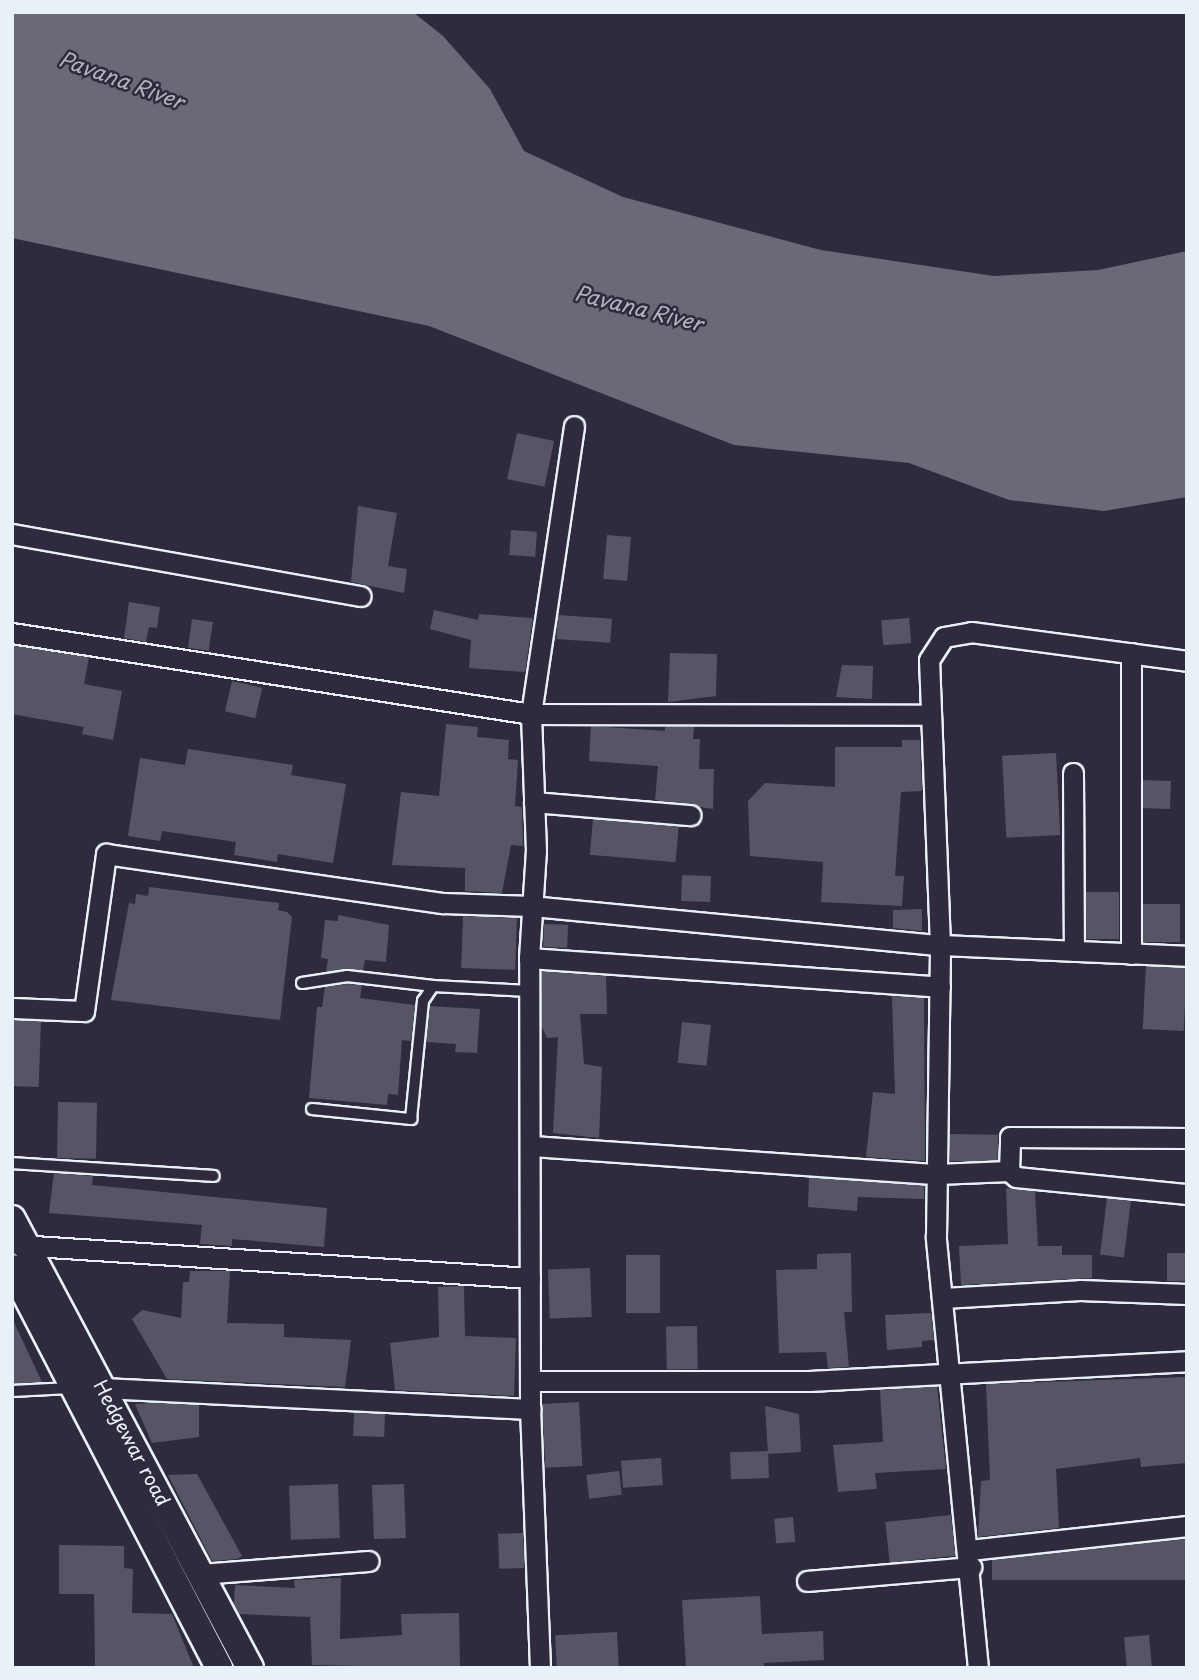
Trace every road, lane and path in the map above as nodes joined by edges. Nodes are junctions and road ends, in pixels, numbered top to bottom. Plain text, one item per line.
1 (574, 426) dead end
2 (12, 534) edge
3 (361, 596) dead end
4 (12, 633) edge
5 (1131, 653) junction
6 (1187, 661) edge
7 (531, 714) junction
8 (927, 715) junction
9 (1073, 773) dead end
10 (534, 802) junction
11 (690, 816) dead end
12 (532, 906) junction
13 (940, 945) junction
14 (1074, 951) junction
15 (1131, 954) junction
16 (1187, 957) edge
17 (529, 958) junction
18 (302, 984) dead end
19 (433, 986) junction
20 (940, 987) junction
21 (529, 991) junction
22 (12, 1008) edge
23 (312, 1109) dead end
24 (1187, 1138) edge
25 (532, 1146) junction
26 (12, 1163) edge
27 (1009, 1171) junction
28 (937, 1174) junction
29 (214, 1176) dead end
30 (1187, 1194) edge
31 (12, 1219) edge
32 (19, 1245) edge
33 (12, 1268) edge
34 (530, 1278) junction
35 (1187, 1294) edge
36 (943, 1298) junction
37 (1187, 1361) edge
38 (952, 1370) junction
39 (531, 1381) junction
40 (74, 1388) junction
41 (102, 1388) junction
42 (12, 1391) edge
43 (530, 1409) junction
44 (1187, 1526) edge
45 (971, 1558) junction
46 (368, 1561) dead end
47 (200, 1574) junction
48 (807, 1581) dead end
49 (219, 1668) edge
50 (250, 1668) edge
51 (540, 1668) edge
52 (978, 1668) edge

1 - 7 street
2 - 3 street
4 - 7 street
5 - 6 street
5 - 8 street
5 - 15 street
7 - 8 street
7 - 10 street
8 - 13 street
9 - 14 street
10 - 11 street
10 - 12 street
12 - 13 street
12 - 17 street
12 - 22 street
13 - 14 street
13 - 20 street
14 - 15 street
15 - 16 street
17 - 20 street
17 - 21 street
18 - 19 lane
19 - 21 lane
19 - 23 lane
20 - 28 street
21 - 25 street
24 - 27 street
25 - 28 street
25 - 34 street
26 - 29 lane
27 - 28 street
27 - 30 street
28 - 36 street
31 - 32 main road, Hedgewar road
32 - 34 street
32 - 41 main road, Hedgewar road
33 - 40 main road, Hedgewar road
34 - 39 street
35 - 36 street
36 - 38 street
37 - 38 street
38 - 39 street
38 - 45 street
39 - 43 street
40 - 42 lane
40 - 49 main road, Hedgewar road
41 - 43 street
41 - 47 main road, Hedgewar road
43 - 51 street
44 - 45 street
45 - 48 street
45 - 52 street
46 - 47 street
47 - 50 main road, Hedgewar road

